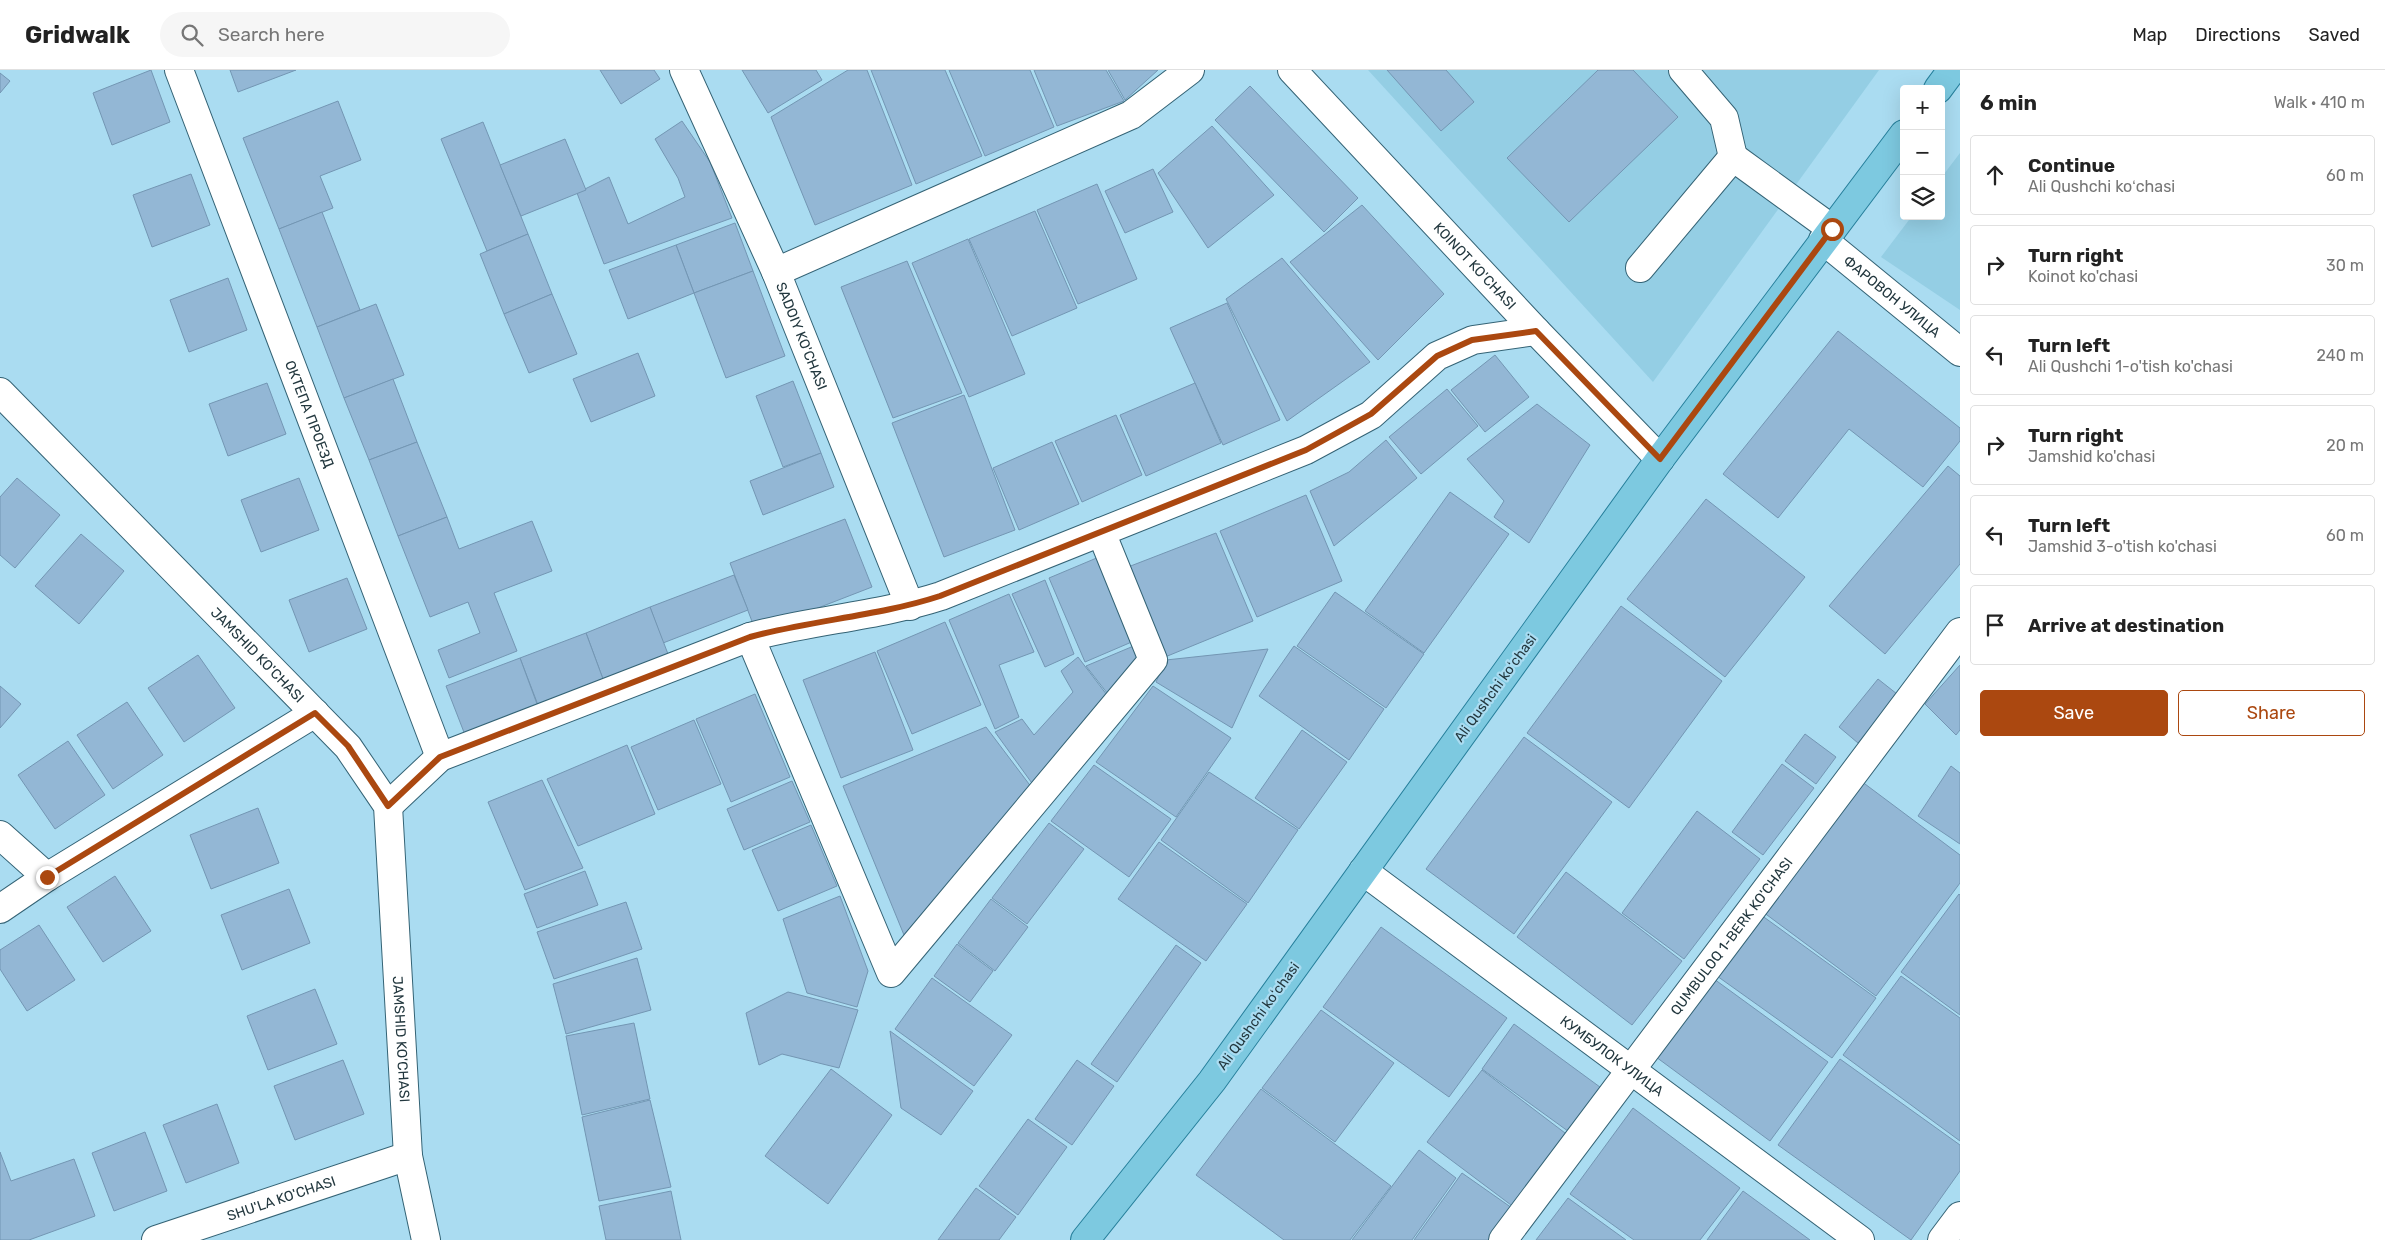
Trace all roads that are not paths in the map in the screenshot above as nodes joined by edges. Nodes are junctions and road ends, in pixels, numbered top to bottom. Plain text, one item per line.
1 (179, 70) edge
2 (684, 70) edge
3 (1190, 70) edge
4 (1292, 70) edge
5 (1683, 70) edge
6 (1952, 70) edge
7 (1941, 85) edge
8 (1900, 139) edge
9 (1733, 157) junction
10 (1828, 235) junction
11 (1640, 268) dead end
12 (776, 272) junction
13 (1536, 331) junction
14 (1960, 352) edge
15 (0, 392) edge
16 (1660, 459) junction
17 (1101, 532) junction
18 (910, 606) junction
19 (1960, 632) edge
20 (750, 637) junction
21 (315, 713) junction
22 (440, 757) junction
23 (388, 806) junction
24 (0, 835) edge
25 (1363, 871) junction
26 (47, 877) junction
27 (0, 910) edge
28 (1631, 1070) junction
29 (408, 1156) junction
30 (1960, 1216) edge
31 (156, 1240) edge
32 (426, 1240) edge
33 (1085, 1240) edge
34 (1504, 1240) edge
35 (1860, 1240) edge
36 (1942, 1240) edge

1 - 22 street, ОКТЕПА ПРОЕЗД
2 - 12 street, SADOIY KO'CHASI
3 - 12 street
4 - 13 street, KOINOT KO'CHASI
5 - 9 street
6 - 7 main road
8 - 10 main road, Ali Qushchi koʻchasi
9 - 10 street, ФАРОВОН УЛИЦА
9 - 11 street
10 - 14 street, ФАРОВОН УЛИЦА
10 - 16 main road, Ali Qushchi koʻchasi
12 - 18 street, SADOIY KO'CHASI
13 - 16 street, KOINOT KO'CHASI
13 - 17 street
15 - 21 street, JAMSHID KO'CHASI
16 - 25 main road, Ali Qushchi koʻchasi
17 - 18 street
17 - 20 street
18 - 20 street
19 - 28 street, QUMBULOQ 1-BERK KO'CHASI
20 - 22 street
21 - 23 street, JAMSHID KO'CHASI
21 - 26 street
22 - 23 street
23 - 29 street, JAMSHID KO'CHASI
24 - 26 street
25 - 28 street, КУМБУЛОК УЛИЦА
25 - 33 main road, Ali Qushchi koʻchasi
26 - 27 street
28 - 34 street, QUMBULOQ 1-BERK KO'CHASI
28 - 35 street, КУМБУЛОК УЛИЦА
29 - 31 street, SHU'LA KO'CHASI
29 - 32 street, JAMSHID KO'CHASI
30 - 36 street

